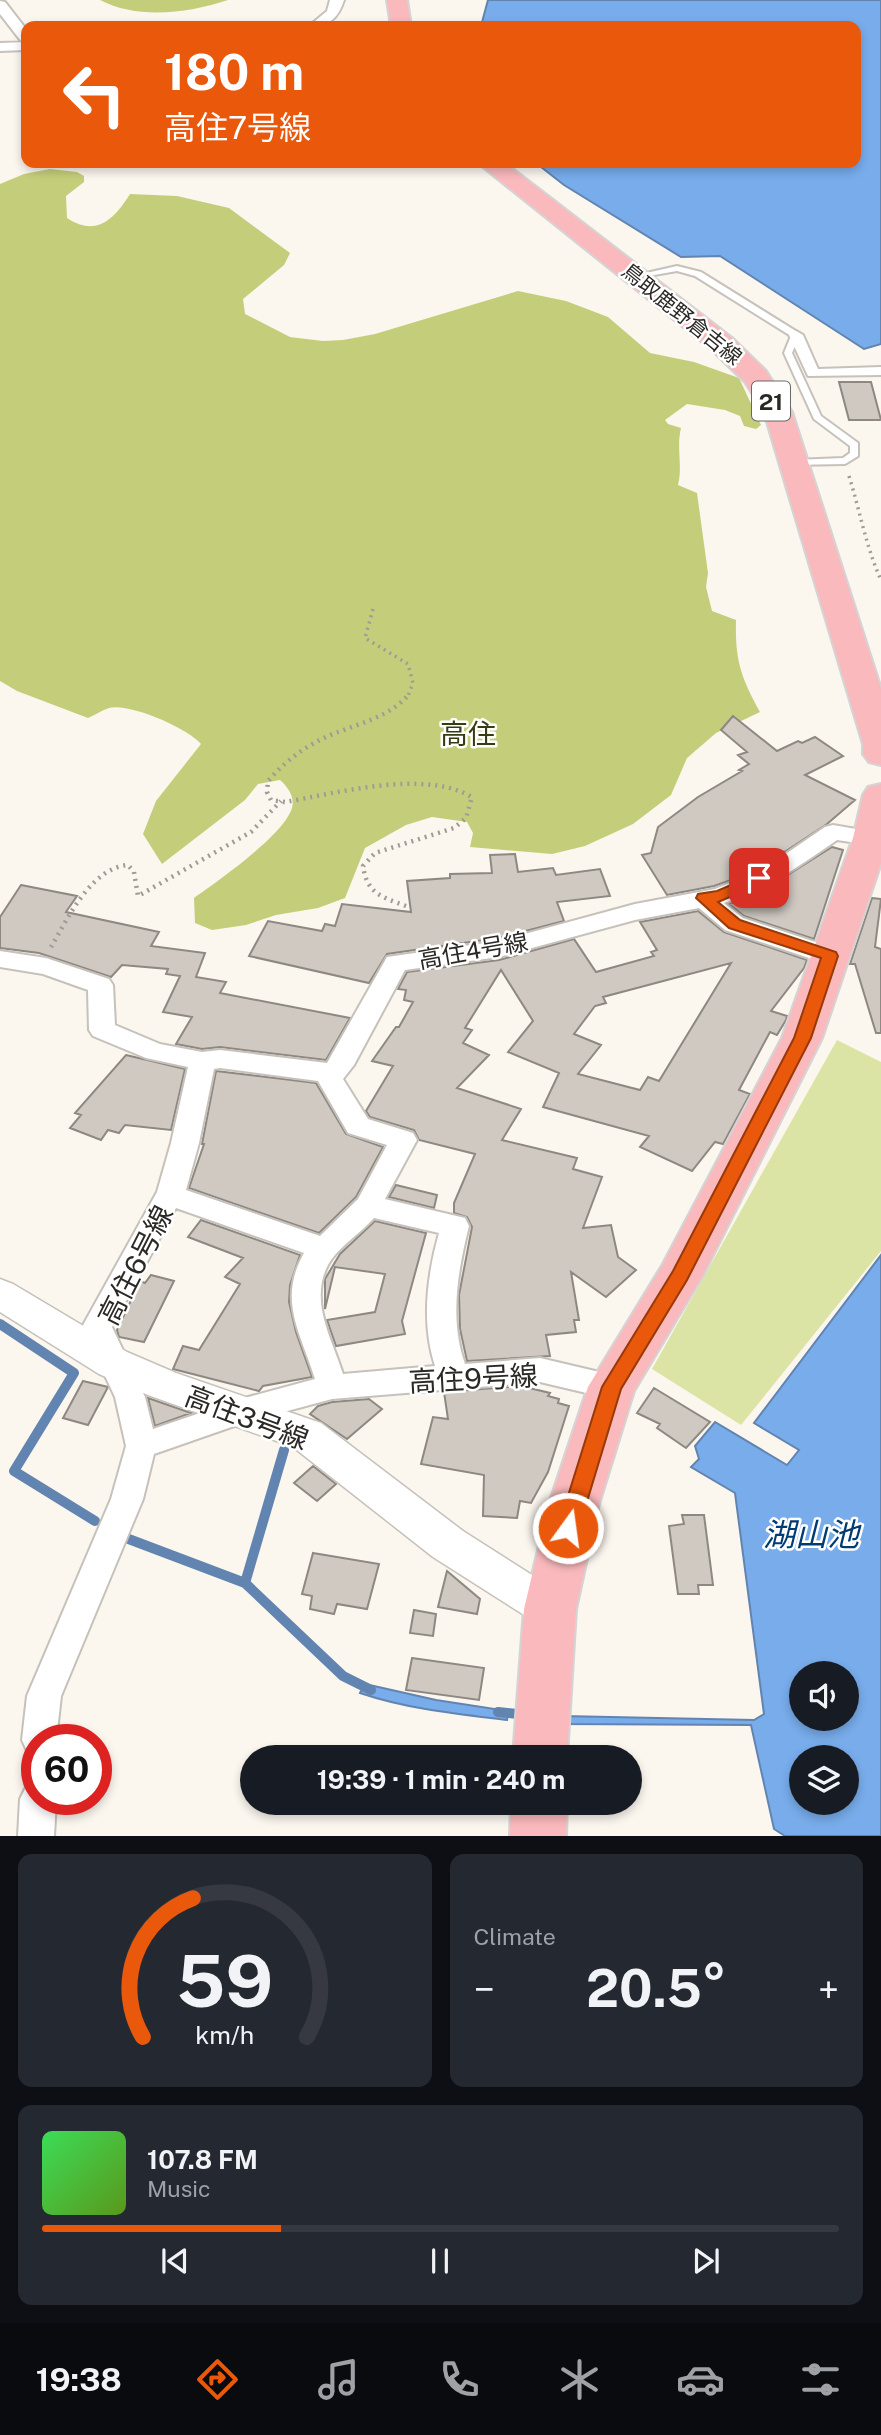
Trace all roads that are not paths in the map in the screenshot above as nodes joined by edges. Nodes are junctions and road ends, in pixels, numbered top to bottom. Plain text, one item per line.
1 (337, 0) edge
2 (397, 0) edge
3 (0, 5) edge
4 (322, 21) edge
5 (400, 21) edge
6 (21, 32) edge
7 (21, 46) edge
8 (0, 47) edge
9 (497, 168) edge
10 (637, 276) junction
11 (796, 335) junction
12 (881, 371) edge
13 (794, 463) junction
14 (881, 754) edge
15 (881, 795) edge
16 (871, 838) junction
17 (704, 898) junction
18 (830, 956) junction
19 (0, 959) edge
20 (202, 1061) junction
21 (326, 1073) junction
22 (170, 1195) junction
23 (368, 1206) junction
24 (324, 1249) junction
25 (0, 1294) edge
26 (113, 1363) junction
27 (454, 1377) junction
28 (332, 1387) junction
29 (612, 1387) junction
30 (241, 1411) junction
31 (141, 1446) junction
32 (550, 1609) junction
33 (41, 1724) edge
34 (541, 1745) edge
35 (37, 1815) edge
36 (539, 1815) edge
37 (36, 1836) edge
38 (538, 1836) edge

1 - 4 street
2 - 5 main road
3 - 6 street
7 - 8 street
9 - 10 main road, 鳥取鹿野倉吉線 / 21
10 - 11 lane
10 - 13 main road, 鳥取鹿野倉吉線 / 21
11 - 12 street
11 - 13 lane
13 - 14 main road, 鳥取鹿野倉吉線 / 21
15 - 16 main road
16 - 17 street, 高住4号線
16 - 18 main road
17 - 18 street
17 - 21 street, 高住4号線
18 - 29 main road
19 - 20 street
20 - 21 street
20 - 22 street, 高住6号線
21 - 23 street
22 - 24 street
22 - 26 street, 高住6号線
23 - 24 street
23 - 27 street
24 - 28 street
25 - 26 street, 高住3号線
26 - 30 street, 高住3号線
26 - 31 street, 高住6号線
27 - 28 street, 高住9号線
27 - 29 street, 高住9号線
28 - 30 street, 高住9号線
29 - 32 main road
30 - 31 street, 高住9号線
30 - 32 street, 高住3号線
31 - 33 street, 高住6号線
32 - 34 main road
35 - 37 street
36 - 38 main road

